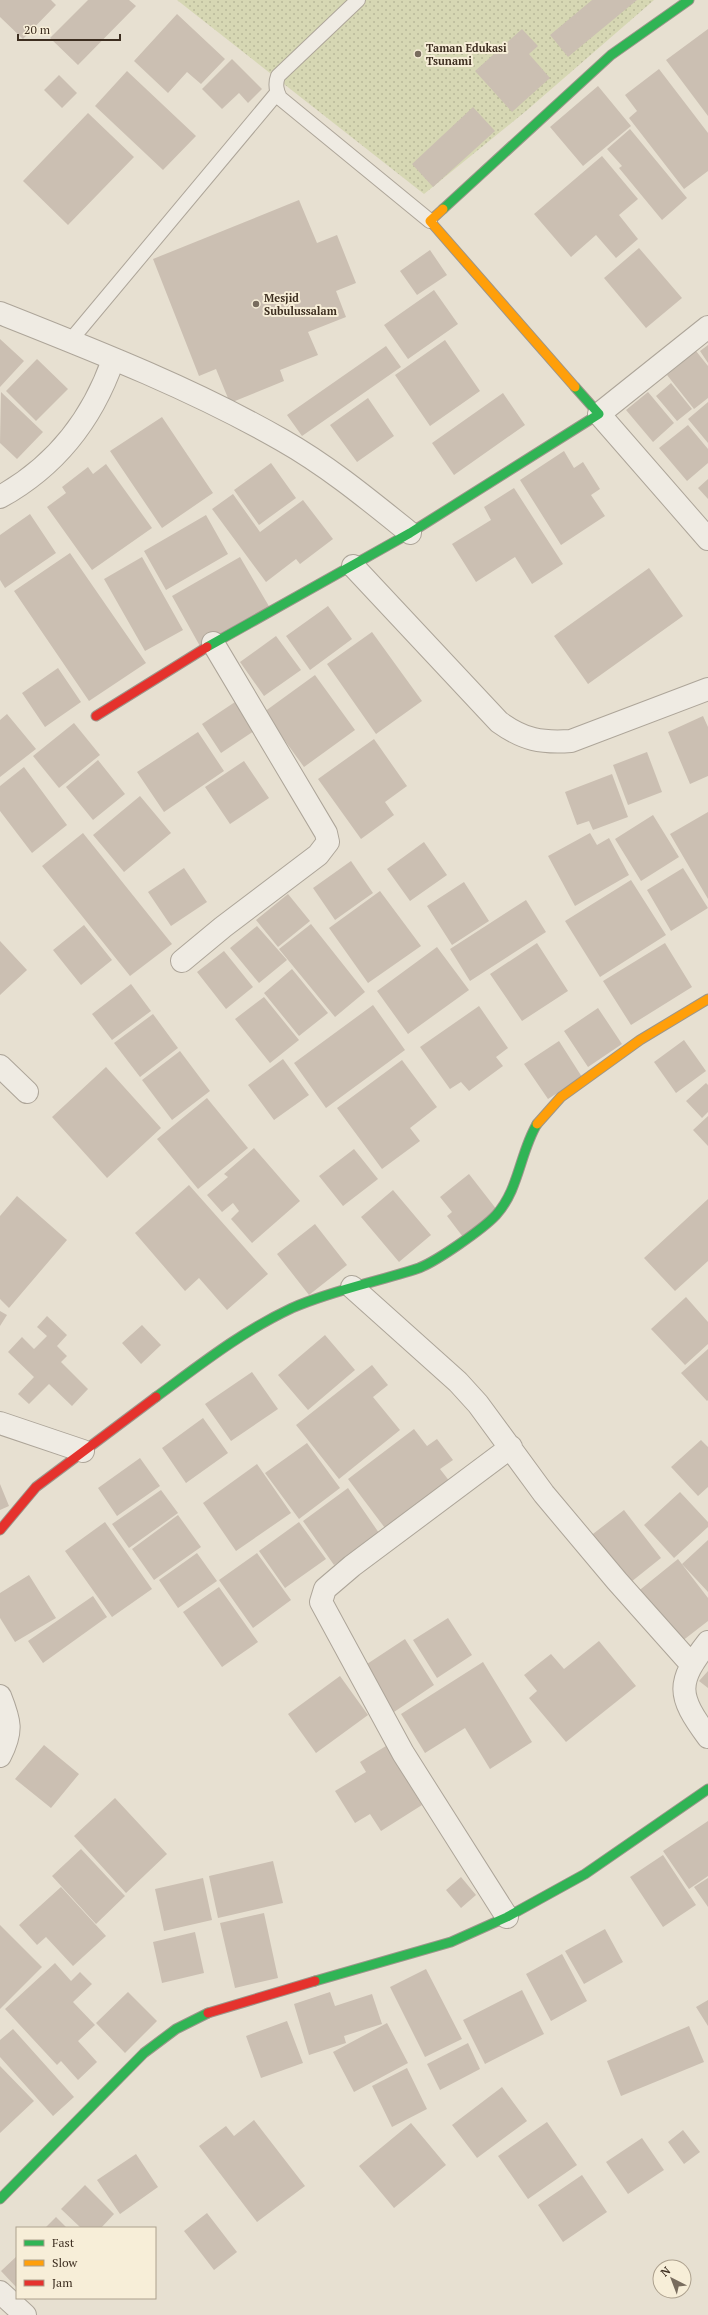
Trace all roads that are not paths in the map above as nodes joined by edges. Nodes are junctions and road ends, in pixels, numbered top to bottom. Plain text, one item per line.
1 (358, 0) edge
2 (689, 0) edge
3 (277, 93) junction
4 (430, 221) junction
5 (0, 313) edge
6 (708, 327) edge
7 (70, 341) junction
8 (113, 360) junction
9 (599, 414) junction
10 (0, 497) edge
11 (410, 533) junction
12 (708, 539) edge
13 (353, 566) junction
14 (213, 643) junction
15 (708, 689) edge
16 (96, 716) dead end
17 (182, 961) dead end
18 (708, 999) edge
19 (0, 1066) edge
20 (26, 1092) dead end
21 (352, 1287) junction
22 (0, 1423) edge
23 (511, 1447) junction
24 (83, 1451) junction
25 (0, 1530) edge
26 (708, 1642) edge
27 (691, 1664) junction
28 (0, 1696) edge
29 (708, 1737) edge
30 (0, 1756) edge
31 (708, 1789) edge
32 (507, 1917) junction
33 (0, 2199) edge
34 (0, 2292) edge
35 (24, 2315) edge

1 - 3 lane
2 - 4 street
3 - 4 lane
3 - 7 lane
4 - 9 street
5 - 7 street
6 - 9 street
7 - 8 street
8 - 10 street
8 - 11 street
9 - 11 street
9 - 12 street
11 - 13 street
13 - 14 street
13 - 15 street
14 - 16 street
14 - 17 street
18 - 21 street
19 - 20 street
21 - 23 street
21 - 24 street
22 - 24 street
23 - 27 street
23 - 32 street
24 - 25 street
26 - 27 street
27 - 29 street
28 - 30 street
31 - 32 street
32 - 33 street
34 - 35 street

